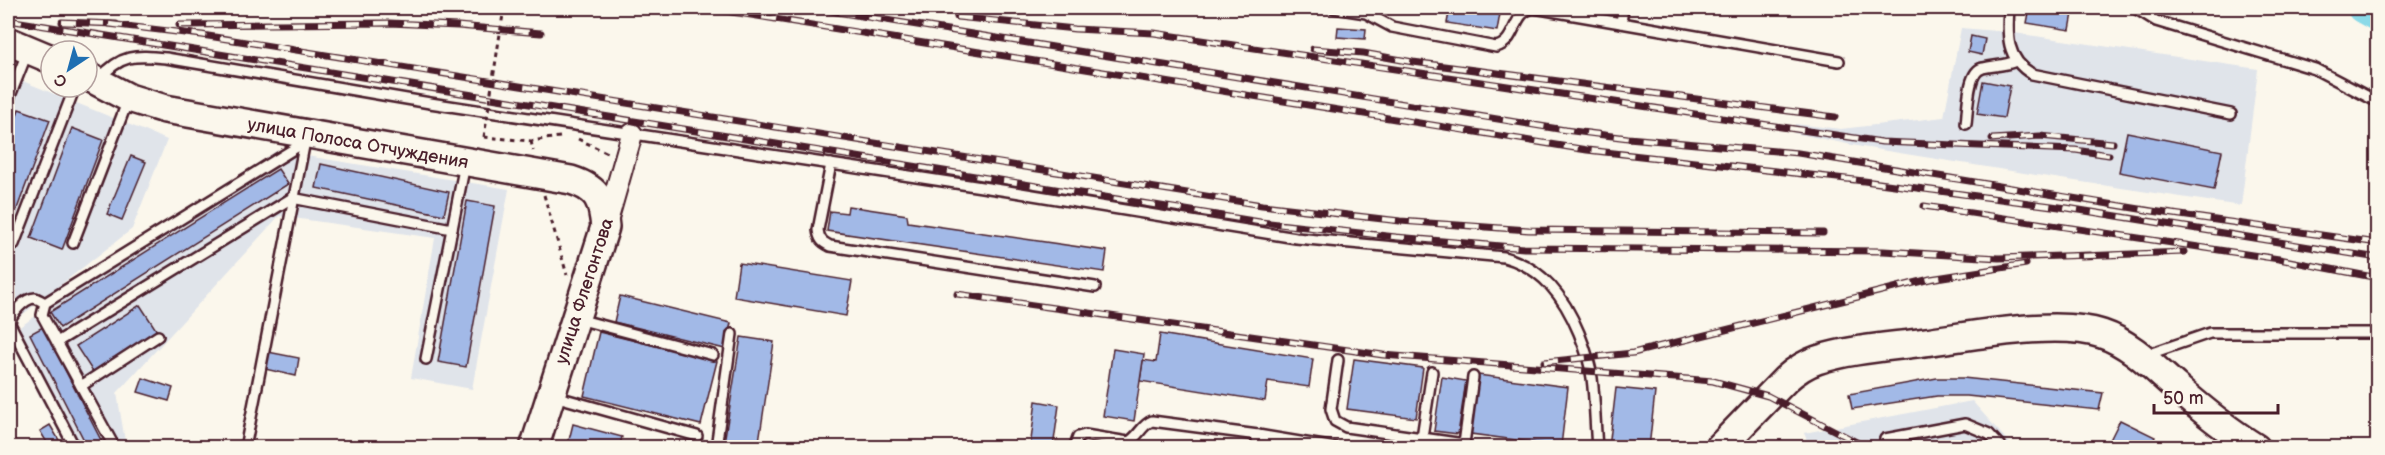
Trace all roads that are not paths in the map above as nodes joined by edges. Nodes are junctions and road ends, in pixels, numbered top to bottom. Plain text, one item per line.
1 (1334, 8) edge
2 (1623, 8) edge
3 (2009, 8) edge
4 (2134, 8) edge
5 (1621, 23) junction
6 (29, 49) edge
7 (1839, 61) dead end
8 (2016, 61) junction
9 (99, 74) edge
10 (99, 87) edge
11 (129, 98) junction
12 (79, 99) edge
13 (8, 101) edge
14 (2378, 102) edge
15 (2231, 114) dead end
16 (1966, 124) dead end
17 (632, 134) junction
18 (305, 138) junction
19 (466, 162) junction
20 (831, 164) junction
21 (292, 198) junction
22 (605, 227) junction
23 (452, 230) junction
24 (73, 243) dead end
25 (14, 244) dead end
26 (1095, 287) dead end
27 (45, 303) junction
28 (578, 313) junction
29 (2378, 333) edge
30 (732, 334) dead end
31 (158, 336) dead end
32 (57, 342) junction
33 (713, 355) dead end
34 (2141, 357) junction
35 (426, 359) dead end
36 (1338, 360) dead end
37 (1432, 372) dead end
38 (1473, 377) dead end
39 (81, 386) junction
40 (551, 396) junction
41 (1258, 435) junction
42 (697, 436) dead end
43 (1422, 437) junction
44 (1885, 439) dead end
45 (1465, 446) edge
46 (75, 447) edge
47 (116, 447) edge
48 (245, 447) edge
49 (534, 447) edge
50 (716, 447) edge
51 (1074, 447) edge
52 (1256, 447) edge
53 (1336, 447) edge
54 (1597, 447) edge
55 (1719, 447) edge
56 (2002, 447) edge
57 (2256, 447) edge

1 - 5 lane
2 - 5 lane
3 - 8 lane
4 - 14 lane
5 - 7 lane
6 - 13 lane
8 - 15 lane
8 - 16 lane
9 - 17 lane
10 - 11 main road, улица Полоса Отчуждения
11 - 18 main road, улица Полоса Отчуждения
11 - 24 lane
12 - 25 lane
17 - 20 lane
17 - 22 street, улица Флегонтова
18 - 19 main road, улица Полоса Отчуждения
18 - 21 lane
18 - 27 lane
19 - 22 main road, улица Полоса Отчуждения
19 - 23 lane
20 - 26 lane
20 - 54 lane
21 - 23 lane
21 - 32 lane
21 - 48 lane
22 - 28 main road, улица Флегонтова
23 - 35 lane
27 - 32 lane
27 - 46 lane
28 - 33 lane
28 - 40 main road, улица Флегонтова
29 - 34 lane
30 - 50 lane
31 - 39 lane
32 - 39 lane
34 - 55 main road
34 - 57 main road
36 - 43 lane
37 - 43 lane
38 - 45 lane
39 - 47 lane
40 - 42 lane
40 - 49 main road, улица Флегонтова
41 - 51 lane
41 - 52 lane
41 - 53 lane
43 - 45 lane
44 - 56 lane

